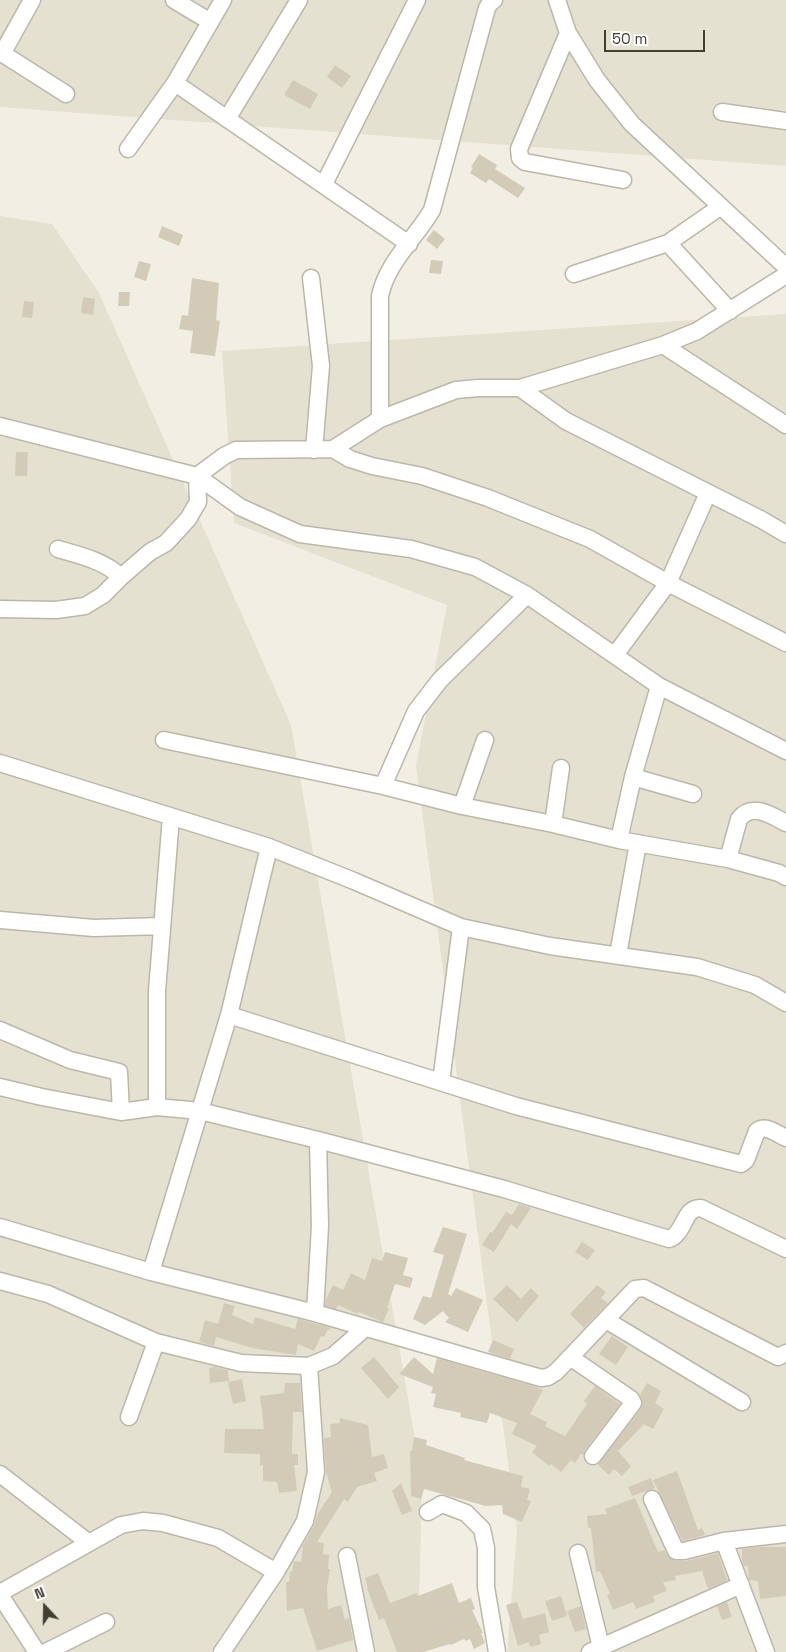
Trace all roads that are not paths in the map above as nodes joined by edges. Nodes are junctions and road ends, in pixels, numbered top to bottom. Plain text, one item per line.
1 (32, 0) edge
2 (174, 0) edge
3 (223, 0) edge
4 (299, 0) edge
5 (417, 0) edge
6 (494, 0) edge
7 (557, 0) edge
8 (210, 21) junction
9 (568, 33) junction
10 (1, 53) edge
11 (175, 83) junction
12 (66, 94) dead end
13 (722, 112) dead end
14 (227, 119) junction
15 (786, 121) edge
16 (128, 149) dead end
17 (623, 180) dead end
18 (324, 184) junction
19 (720, 207) junction
20 (668, 243) junction
21 (409, 244) junction
22 (786, 267) edge
23 (574, 274) dead end
24 (786, 275) edge
25 (311, 278) dead end
26 (730, 311) junction
27 (663, 345) junction
28 (520, 388) junction
29 (380, 419) junction
30 (786, 424) edge
31 (0, 426) edge
32 (333, 449) junction
33 (314, 450) junction
34 (197, 476) junction
35 (708, 493) junction
36 (786, 534) edge
37 (58, 549) dead end
38 (121, 577) junction
39 (668, 583) junction
40 (527, 595) junction
41 (0, 609) edge
42 (786, 643) edge
43 (616, 655) junction
44 (659, 686) junction
45 (164, 740) dead end
46 (485, 740) dead end
47 (786, 750) edge
48 (0, 763) edge
49 (561, 768) dead end
50 (633, 777) junction
51 (383, 786) junction
52 (692, 794) dead end
53 (462, 806) junction
54 (170, 817) junction
55 (786, 823) edge
56 (553, 824) junction
57 (619, 840) junction
58 (638, 844) junction
59 (269, 847) junction
60 (728, 859) junction
61 (786, 877) edge
62 (0, 920) edge
63 (162, 926) junction
64 (461, 927) junction
65 (618, 955) junction
66 (786, 1003) edge
67 (229, 1015) junction
68 (0, 1030) edge
69 (441, 1082) junction
70 (0, 1087) edge
71 (157, 1107) junction
72 (200, 1111) junction
73 (120, 1112) junction
74 (786, 1138) edge
75 (318, 1140) junction
76 (0, 1227) edge
77 (786, 1249) edge
78 (151, 1272) junction
79 (0, 1281) edge
80 (315, 1313) junction
81 (606, 1320) junction
82 (365, 1328) junction
83 (156, 1342) junction
84 (786, 1353) edge
85 (570, 1357) junction
86 (308, 1366) junction
87 (742, 1402) dead end
88 (129, 1417) dead end
89 (593, 1456) dead end
90 (0, 1474) edge
91 (652, 1498) dead end
92 (428, 1512) dead end
93 (786, 1534) edge
94 (724, 1541) junction
95 (89, 1543) junction
96 (578, 1553) dead end
97 (348, 1556) dead end
98 (276, 1572) junction
99 (741, 1585) junction
100 (0, 1594) edge
101 (106, 1622) dead end
102 (595, 1649) edge
103 (37, 1652) edge
104 (46, 1652) edge
105 (222, 1652) edge
106 (366, 1652) edge
107 (498, 1652) edge
108 (766, 1652) edge

1 - 10 street
2 - 8 street
3 - 8 street
4 - 14 street
5 - 18 street
6 - 21 street
7 - 9 street
8 - 11 street
9 - 17 street
9 - 19 street
10 - 12 street
11 - 14 street
11 - 16 street
13 - 15 street
14 - 18 street
18 - 21 street
19 - 20 street
19 - 22 street
20 - 23 street
20 - 26 street
21 - 29 street
24 - 26 street
25 - 33 street
26 - 27 street
27 - 28 street
27 - 30 street
28 - 29 street
28 - 35 street
29 - 32 street
31 - 34 street
32 - 33 street
32 - 39 street
33 - 34 street
34 - 38 street
34 - 40 street
35 - 36 street
35 - 39 street
37 - 38 street
38 - 41 street
39 - 42 street
39 - 43 street
40 - 43 street
40 - 51 street
43 - 44 street
44 - 47 street
44 - 50 street
45 - 51 street
46 - 53 street
48 - 54 street
49 - 56 street
50 - 52 street
50 - 57 street
51 - 53 street
53 - 56 street
54 - 59 street
54 - 63 street
55 - 60 street
56 - 57 street
57 - 58 street
58 - 60 street
58 - 65 street
59 - 64 street
59 - 67 street
60 - 61 street
62 - 63 street
63 - 71 street
64 - 65 street
64 - 69 street
65 - 66 street
67 - 69 street
67 - 72 street
68 - 73 street
69 - 74 street
70 - 73 street
71 - 72 street
71 - 73 street
72 - 75 street
72 - 78 street
75 - 77 street
75 - 80 street
76 - 78 street
78 - 80 street
79 - 83 street
80 - 82 street
81 - 84 street
81 - 85 street
81 - 87 street
82 - 85 street
82 - 86 street
83 - 86 street
83 - 88 street
85 - 89 street
86 - 98 street
90 - 95 street
91 - 94 street
92 - 107 street
93 - 94 street
94 - 99 street
95 - 98 street
95 - 100 street
96 - 102 street
97 - 106 street
98 - 105 street
99 - 102 street
99 - 108 street
100 - 103 street
101 - 104 street

